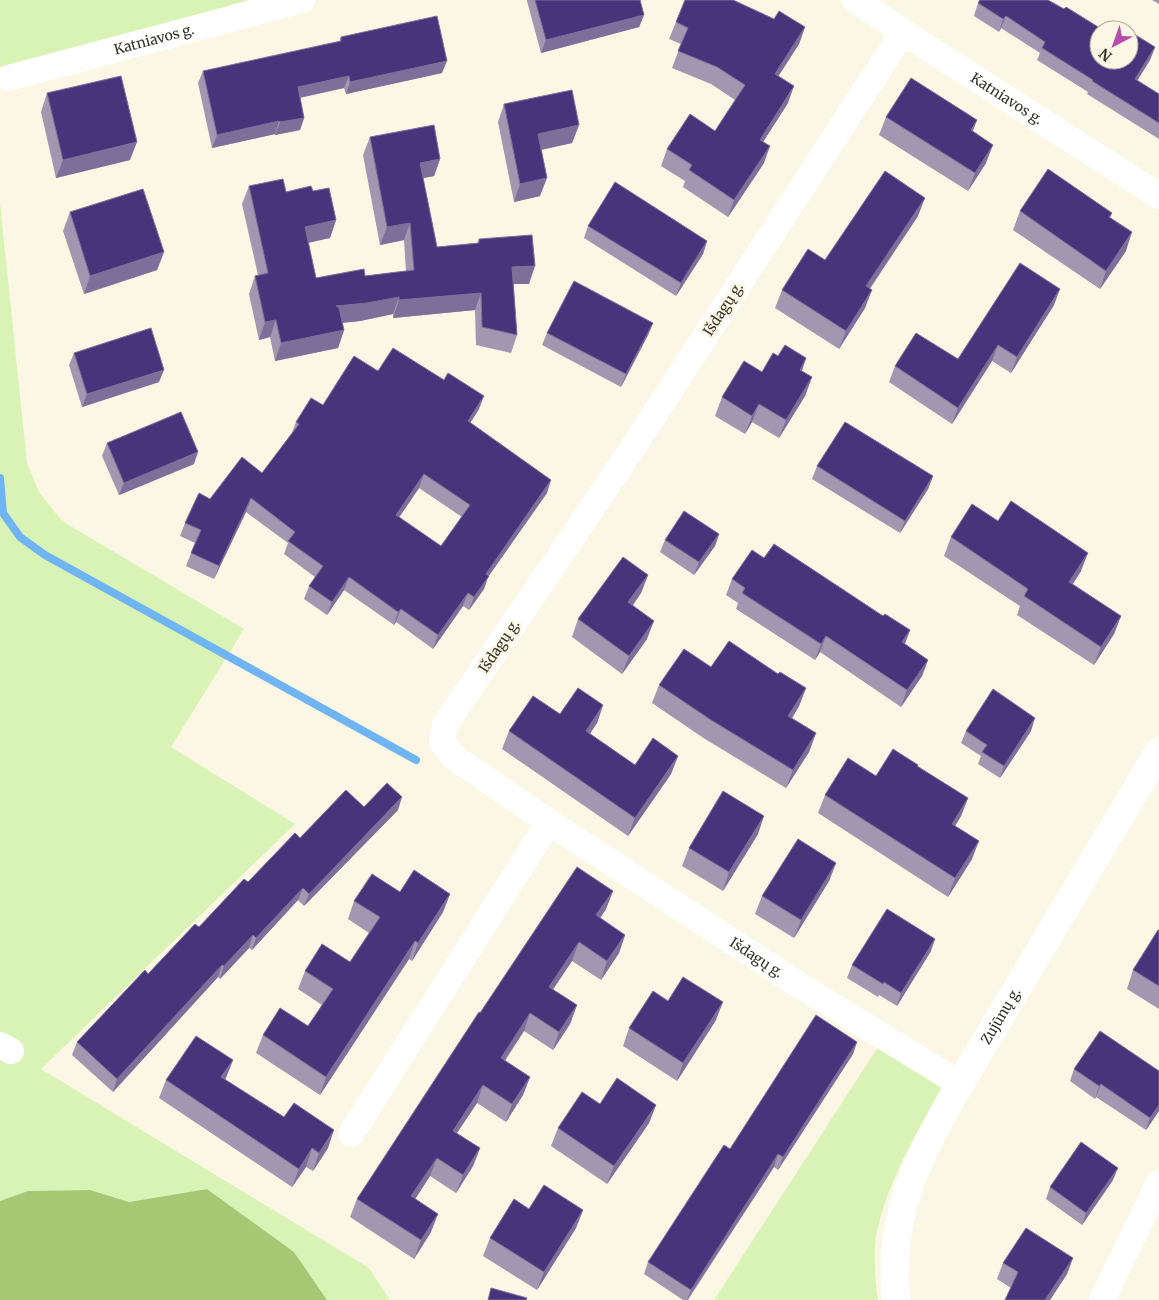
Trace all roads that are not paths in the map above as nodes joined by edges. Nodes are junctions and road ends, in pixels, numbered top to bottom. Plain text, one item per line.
1 (302, 0) edge
2 (855, 0) edge
3 (903, 32) junction
4 (8, 78) dead end
5 (1159, 196) edge
6 (1159, 751) edge
7 (550, 822) junction
8 (960, 1084) junction
9 (351, 1134) dead end
10 (1159, 1182) edge
11 (896, 1300) edge
12 (1102, 1300) edge

1 - 4 street, Katniavos g.
2 - 3 street, Katniavos g.
3 - 5 street, Katniavos g.
3 - 7 street, Išdagų g.
6 - 8 main road, Zujūnų g.
7 - 8 street, Išdagų g.
7 - 9 street
8 - 11 main road, Zujūnų g.
10 - 12 street

